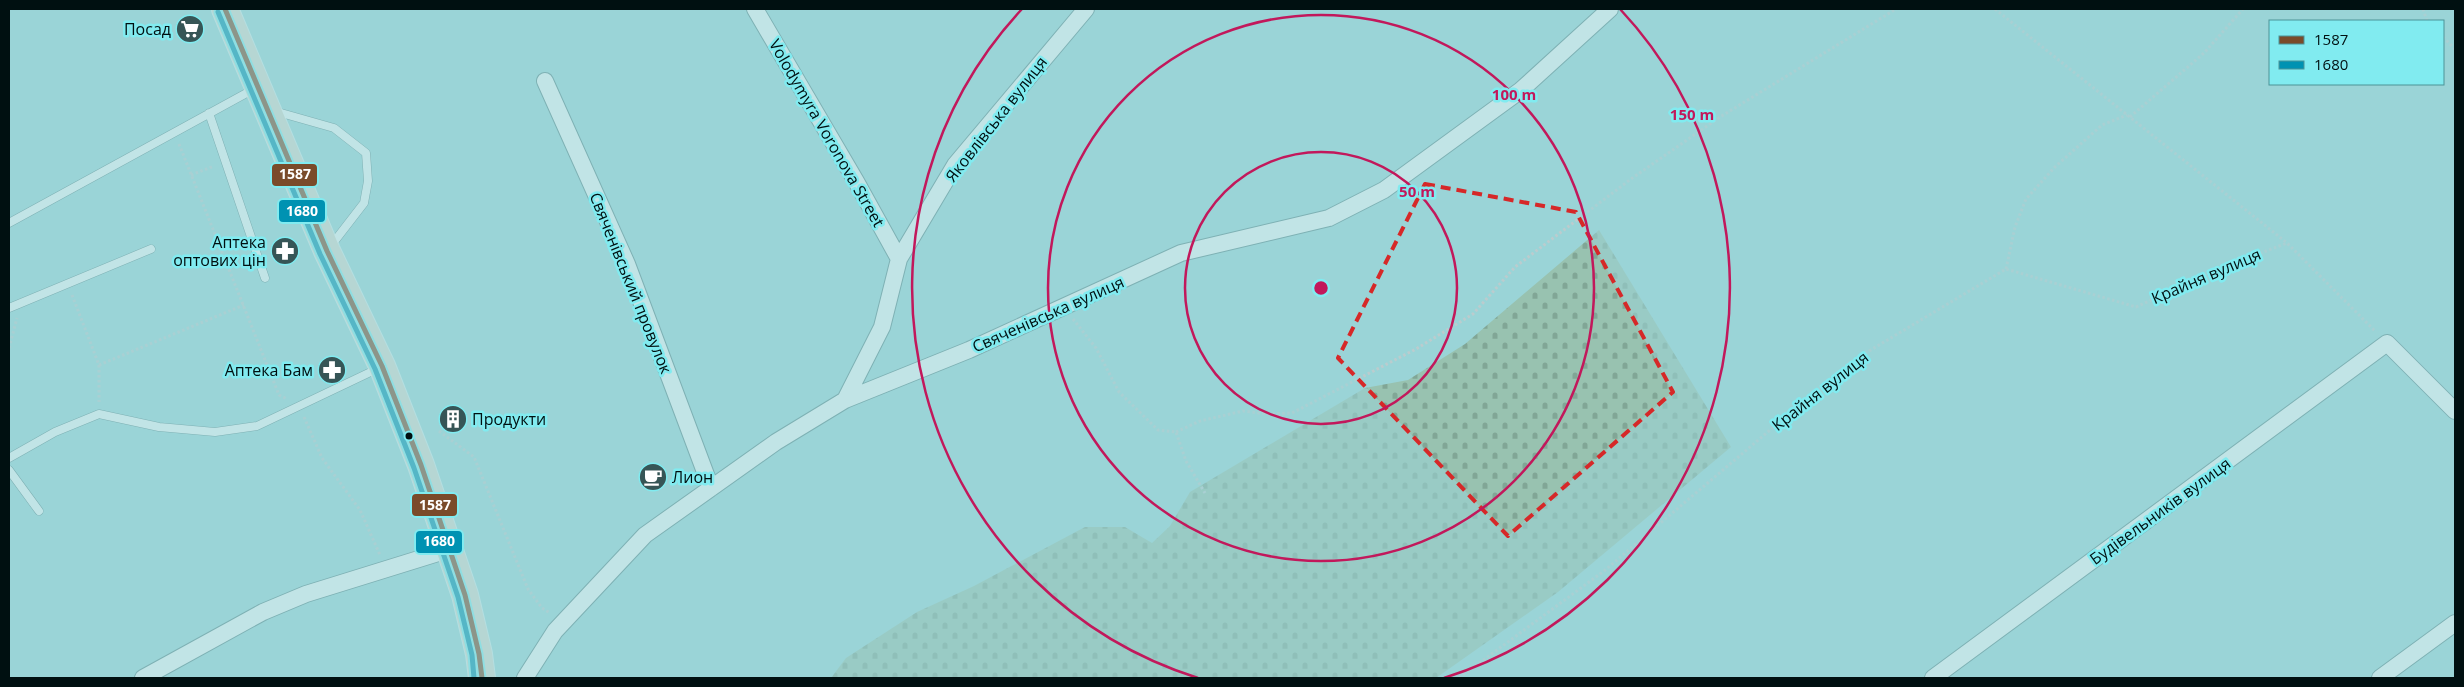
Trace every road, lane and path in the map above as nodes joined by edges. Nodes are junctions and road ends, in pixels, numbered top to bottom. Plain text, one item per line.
1 (225, 9) edge
2 (755, 9) edge
3 (1086, 9) edge
4 (1610, 9) edge
5 (1896, 9) edge
6 (1995, 9) edge
7 (2243, 9) edge
8 (2444, 38) edge
9 (2455, 49) edge
10 (545, 81) dead end
11 (262, 98) junction
12 (209, 113) junction
13 (2129, 116) junction
14 (174, 132) junction
15 (224, 162) junction
16 (191, 175) junction
17 (9, 223) edge
18 (2287, 243) junction
19 (151, 250) dead end
20 (327, 251) junction
21 (899, 259) junction
22 (2006, 269) junction
23 (265, 278) dead end
24 (67, 284) junction
25 (22, 302) junction
26 (244, 305) junction
27 (1063, 307) junction
28 (9, 308) edge
29 (2387, 343) junction
30 (9, 348) edge
31 (99, 365) junction
32 (382, 366) junction
33 (845, 400) junction
34 (298, 405) junction
35 (2455, 411) edge
36 (99, 414) junction
37 (439, 431) dead end
38 (1176, 432) junction
39 (9, 458) edge
40 (9, 470) edge
41 (711, 488) junction
42 (1205, 493) dead end
43 (39, 512) dead end
44 (451, 549) junction
45 (386, 569) junction
46 (564, 622) junction
47 (2455, 623) edge
48 (144, 678) edge
49 (482, 678) edge
50 (525, 678) edge
51 (1459, 678) edge
52 (1933, 678) edge
53 (2380, 678) edge

1 - 11 highway
2 - 21 street, Volodymyra Voronova Street
3 - 21 street, Яковлівська вулиця
4 - 27 street, Свяченівська вулиця
5 - 38 path
6 - 13 path
7 - 13 path
8 - 9 path
10 - 41 street, Свяченівський провулок
11 - 12 lane
11 - 20 highway
11 - 20 lane
12 - 14 lane
12 - 15 lane
13 - 18 path
13 - 22 path
14 - 16 path
14 - 17 lane
15 - 16 path
15 - 23 lane
16 - 26 path
18 - 22 path, Крайня вулиця
18 - 29 path
19 - 24 lane
20 - 32 highway
21 - 33 street, Яковлівська вулиця
22 - 51 path, Крайня вулиця
24 - 25 lane
24 - 31 path
25 - 28 lane
25 - 30 path
26 - 31 path
26 - 34 path
27 - 33 street, Свяченівська вулиця
27 - 38 path
29 - 35 street
29 - 52 street, Будівельників вулиця
31 - 36 path
32 - 34 lane
32 - 44 highway
33 - 41 street, Свяченівська вулиця
34 - 36 lane
34 - 45 path
36 - 39 lane
37 - 46 path
38 - 42 path
40 - 43 lane
41 - 46 street, Свяченівська вулиця
44 - 45 street
44 - 49 highway
45 - 48 street
46 - 50 street, Свяченівська вулиця
47 - 53 street

